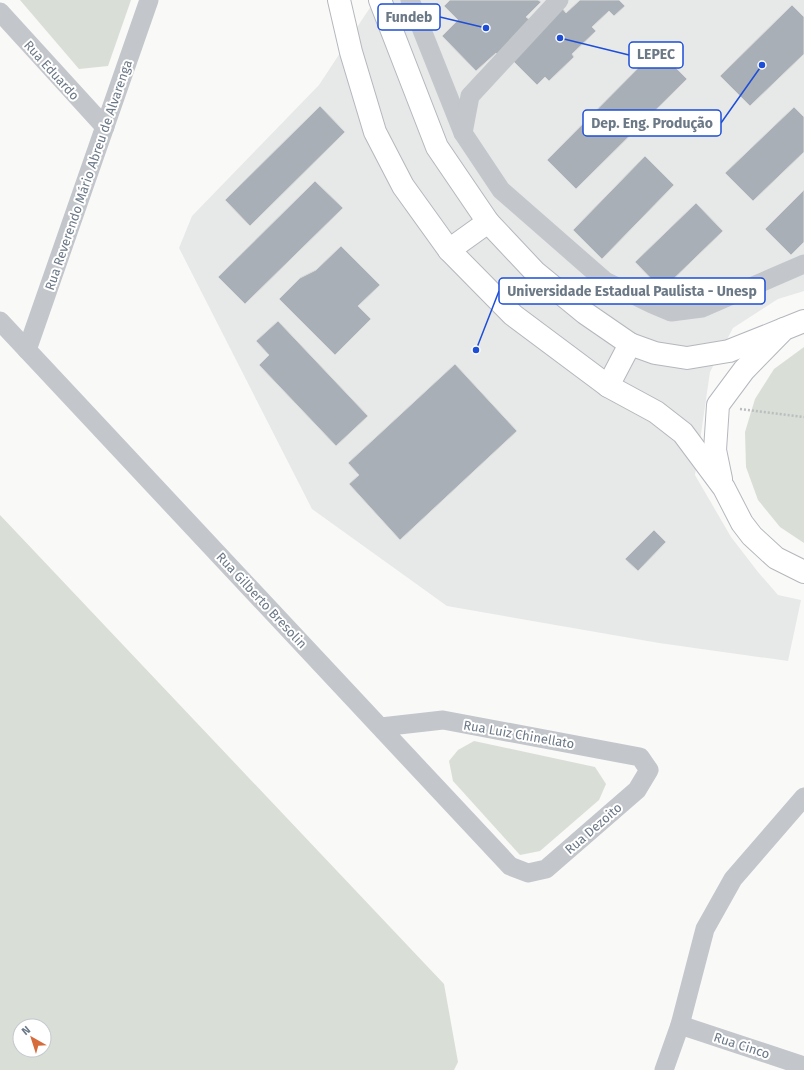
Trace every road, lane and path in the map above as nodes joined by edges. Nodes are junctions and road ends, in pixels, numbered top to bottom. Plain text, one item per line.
1 (149, 0) edge
2 (339, 0) edge
3 (380, 0) edge
4 (410, 0) edge
5 (559, 0) edge
6 (0, 12) edge
7 (105, 127) junction
8 (463, 133) junction
9 (488, 222) junction
10 (449, 250) junction
11 (804, 264) edge
12 (0, 321) edge
13 (804, 321) edge
14 (784, 329) junction
15 (630, 344) junction
16 (27, 350) junction
17 (608, 386) junction
18 (718, 405) junction
19 (804, 417) edge
20 (724, 488) junction
21 (804, 572) edge
22 (381, 728) junction
23 (649, 770) joint
24 (804, 796) edge
25 (528, 873) joint
26 (680, 1025) junction
27 (804, 1066) edge
28 (664, 1070) edge

1 - 7 street, Rua Reverendo Mário Abreu de Alvarenga
2 - 10 main road
3 - 9 main road
4 - 8 street
5 - 8 street
6 - 7 street, Rua Eduardo
7 - 16 street, Rua Reverendo Mário Abreu de Alvarenga
8 - 11 street
9 - 10 main road
9 - 15 main road
10 - 17 main road
12 - 16 street, Rua Gilberto Bresolin
13 - 14 main road
14 - 15 main road
14 - 18 main road
15 - 17 main road
16 - 22 street, Rua Gilberto Bresolin
17 - 20 main road
18 - 19 path
18 - 20 main road
20 - 21 main road
22 - 23 street, Rua Luiz Chinellato
22 - 25 street, Rua Gilberto Bresolin
23 - 25 street, Rua Dezoito
24 - 26 street
26 - 27 street, Rua Cinco
26 - 28 street

